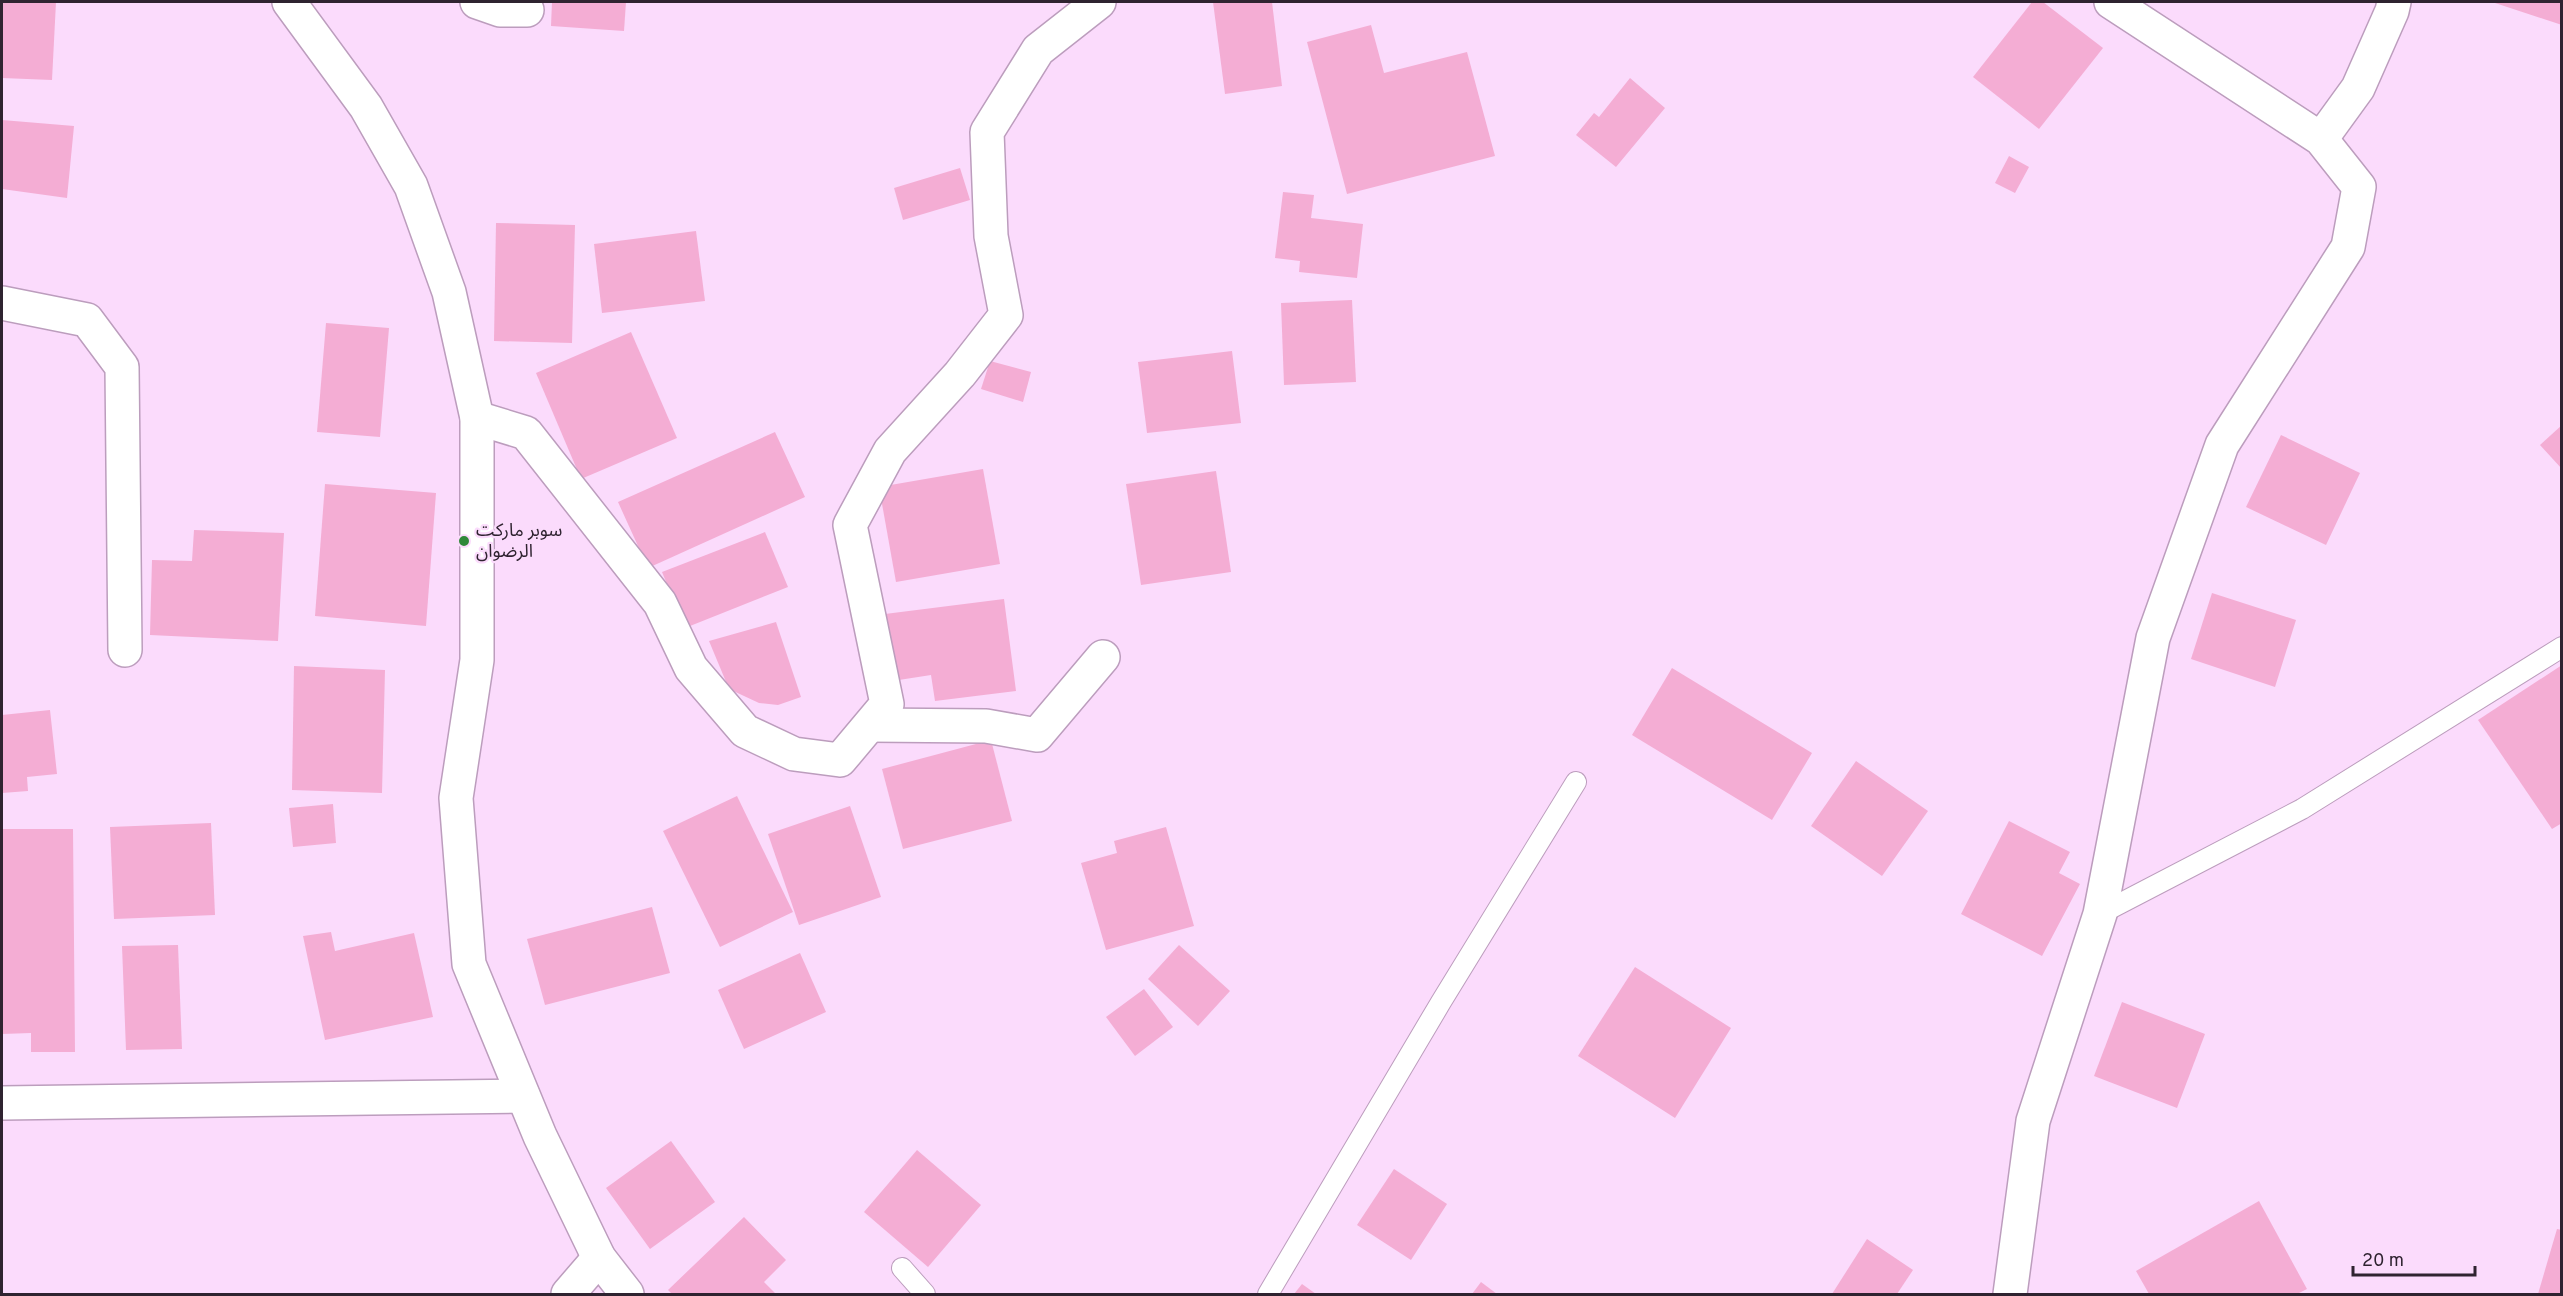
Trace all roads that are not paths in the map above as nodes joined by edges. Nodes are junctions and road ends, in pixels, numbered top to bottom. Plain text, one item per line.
1 (290, 2) edge
2 (477, 2) edge
3 (1099, 2) edge
4 (2111, 2) edge
5 (2394, 2) edge
6 (527, 10) dead end
7 (2321, 139) junction
8 (2, 303) edge
9 (477, 418) junction
10 (2562, 647) edge
11 (125, 650) dead end
12 (1103, 657) dead end
13 (870, 725) junction
14 (1576, 782) dead end
15 (2100, 914) junction
16 (523, 1096) junction
17 (2, 1103) edge
18 (599, 1258) junction
19 (902, 1268) dead end
20 (568, 1294) edge
21 (627, 1294) edge
22 (925, 1294) edge
23 (1268, 1294) edge
24 (2010, 1294) edge

1 - 9 street
2 - 6 street
3 - 13 street
4 - 7 street
5 - 7 street
7 - 15 street
8 - 11 street
9 - 13 street
9 - 16 street
10 - 15 lane
12 - 13 street
14 - 23 lane
15 - 24 street
16 - 17 street
16 - 18 street
18 - 20 street
18 - 21 street
19 - 22 lane

